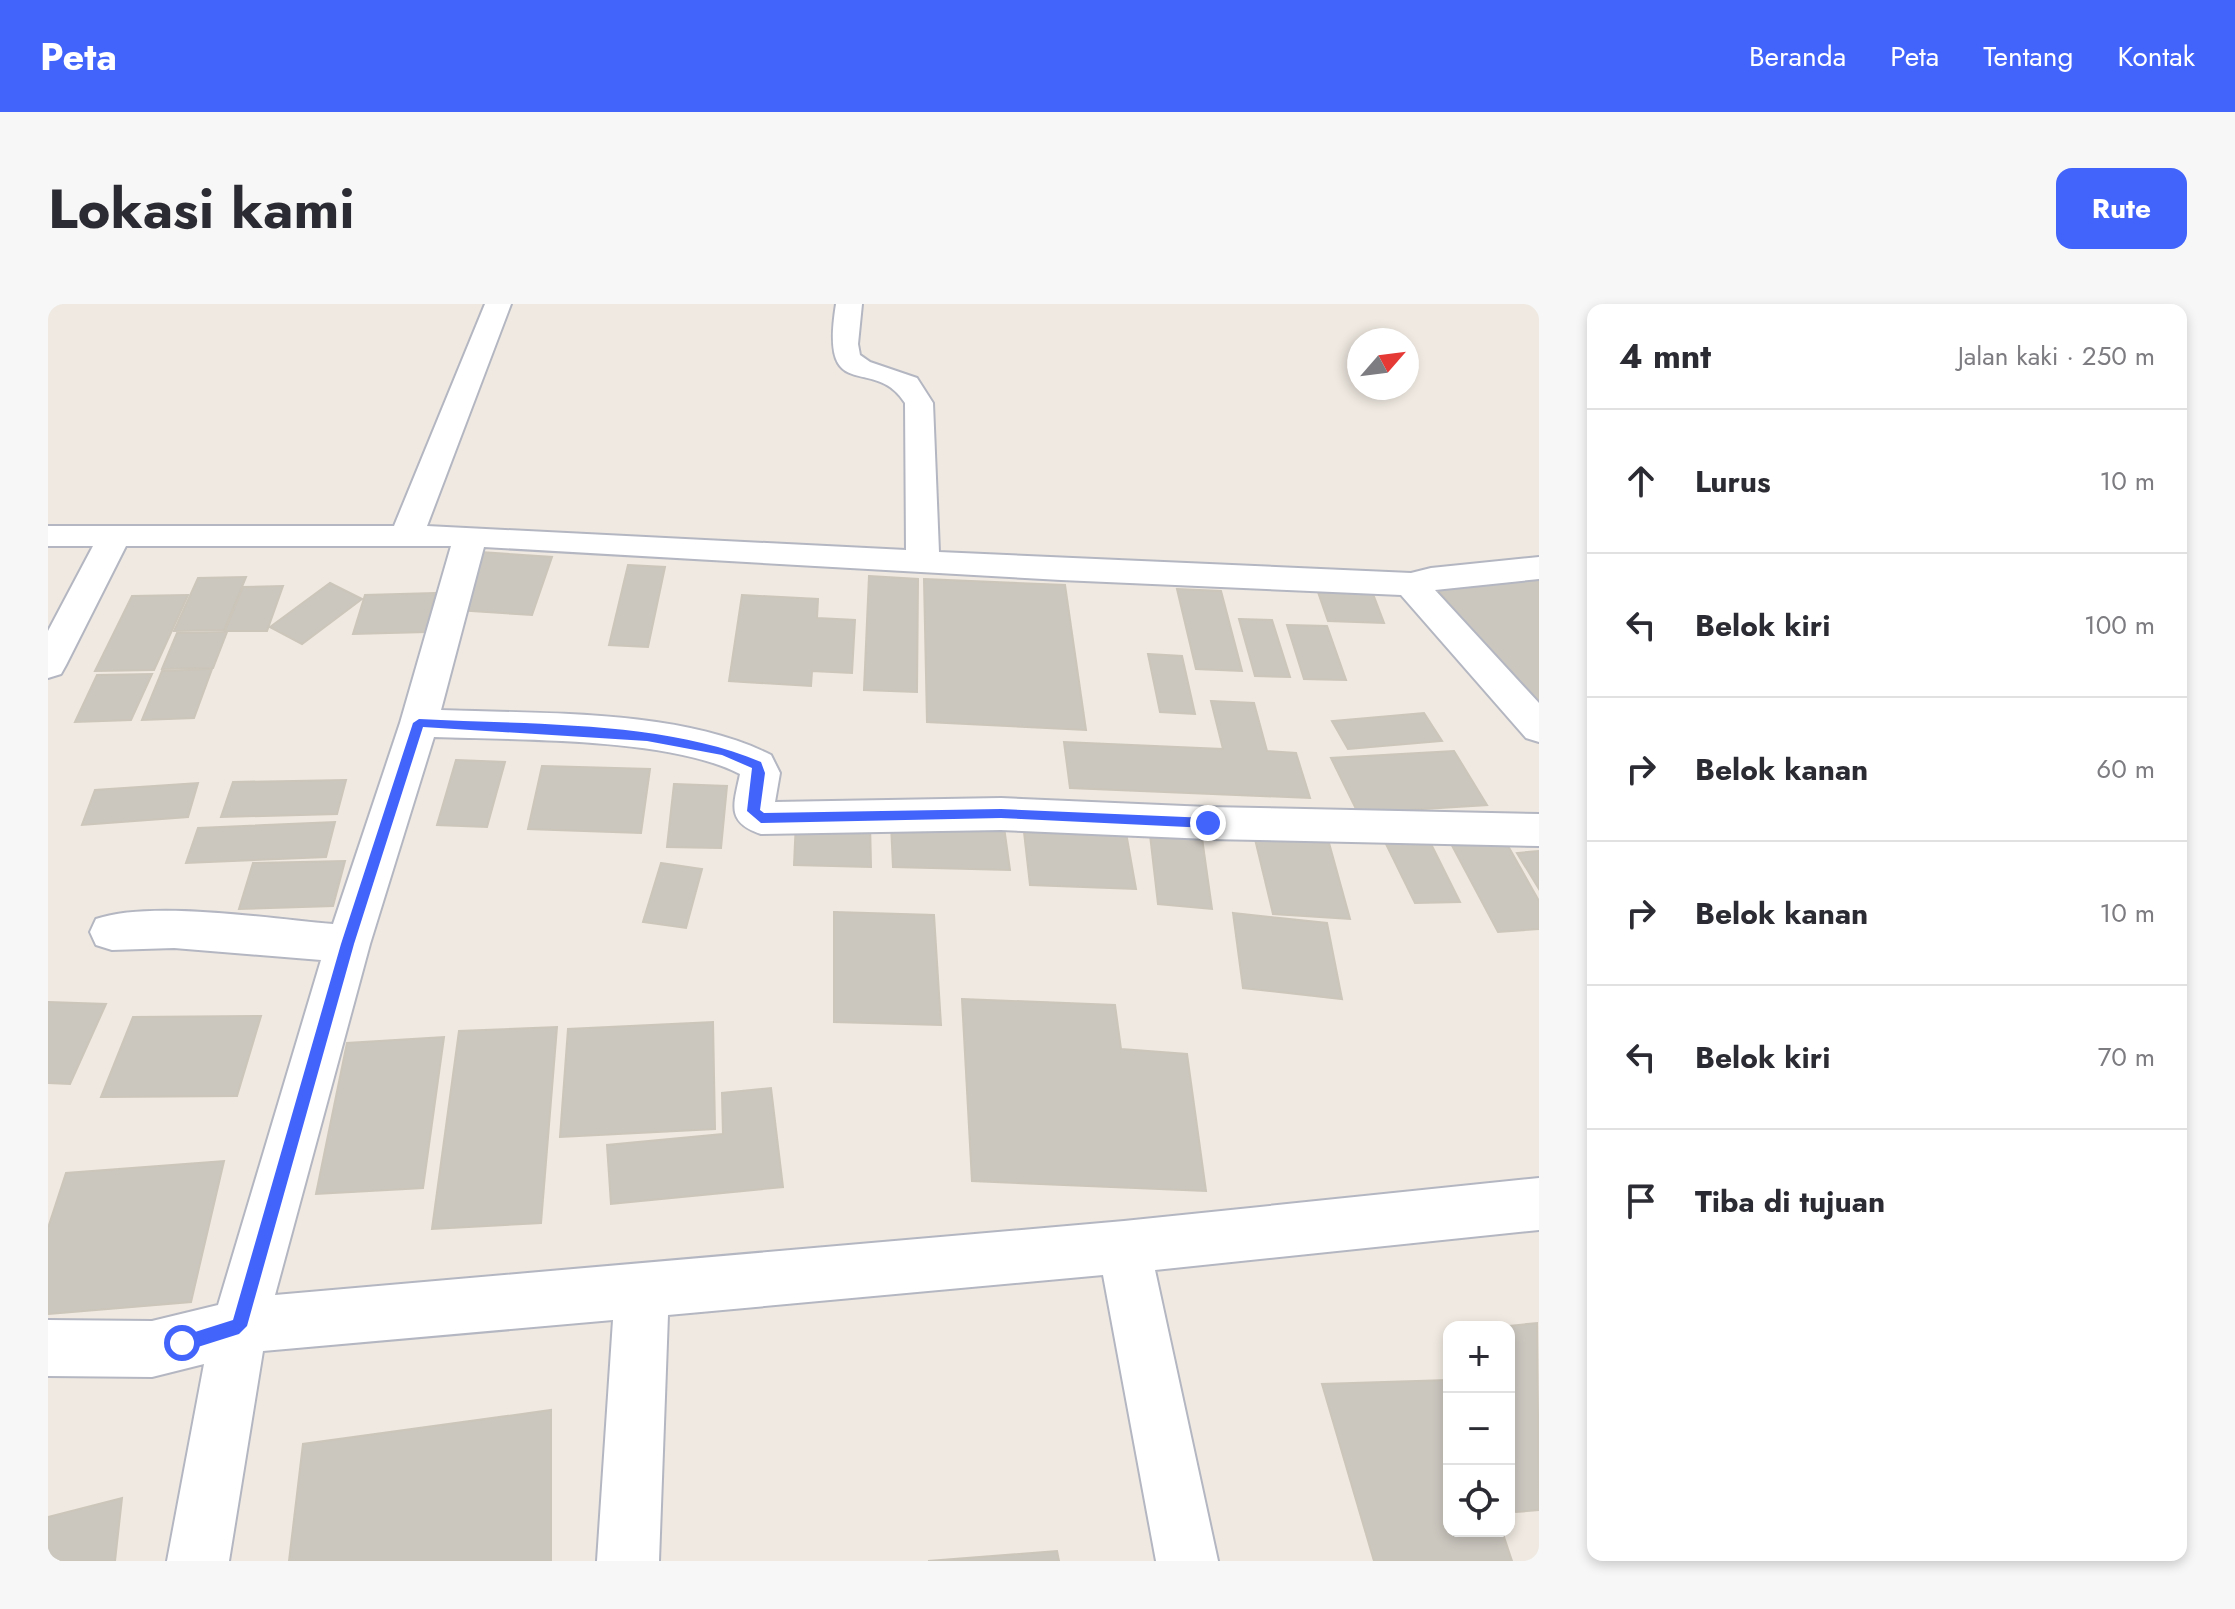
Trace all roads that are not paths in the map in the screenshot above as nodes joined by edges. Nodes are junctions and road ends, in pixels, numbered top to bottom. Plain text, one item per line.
1 (498, 304) edge
2 (849, 304) edge
3 (48, 536) edge
4 (470, 536) junction
5 (114, 537) junction
6 (406, 537) junction
7 (923, 561) junction
8 (1539, 568) edge
9 (1411, 584) junction
10 (48, 665) edge
11 (419, 723) junction
12 (1539, 728) edge
13 (1539, 830) edge
14 (112, 932) dead end
15 (348, 944) junction
16 (1539, 1204) edge
17 (1124, 1247) junction
18 (642, 1288) junction
19 (239, 1326) junction
20 (48, 1348) edge
21 (198, 1561) edge
22 (628, 1561) edge
23 (1187, 1561) edge

1 - 6 street
2 - 7 street
3 - 5 street
4 - 6 street
4 - 7 street
4 - 11 street
5 - 6 street
5 - 10 street
7 - 9 street
8 - 9 street
9 - 12 street
11 - 13 street
11 - 15 street
14 - 15 street
15 - 19 street
16 - 17 street
17 - 18 street
17 - 23 street
18 - 19 street
18 - 22 street
19 - 20 street
19 - 21 street

